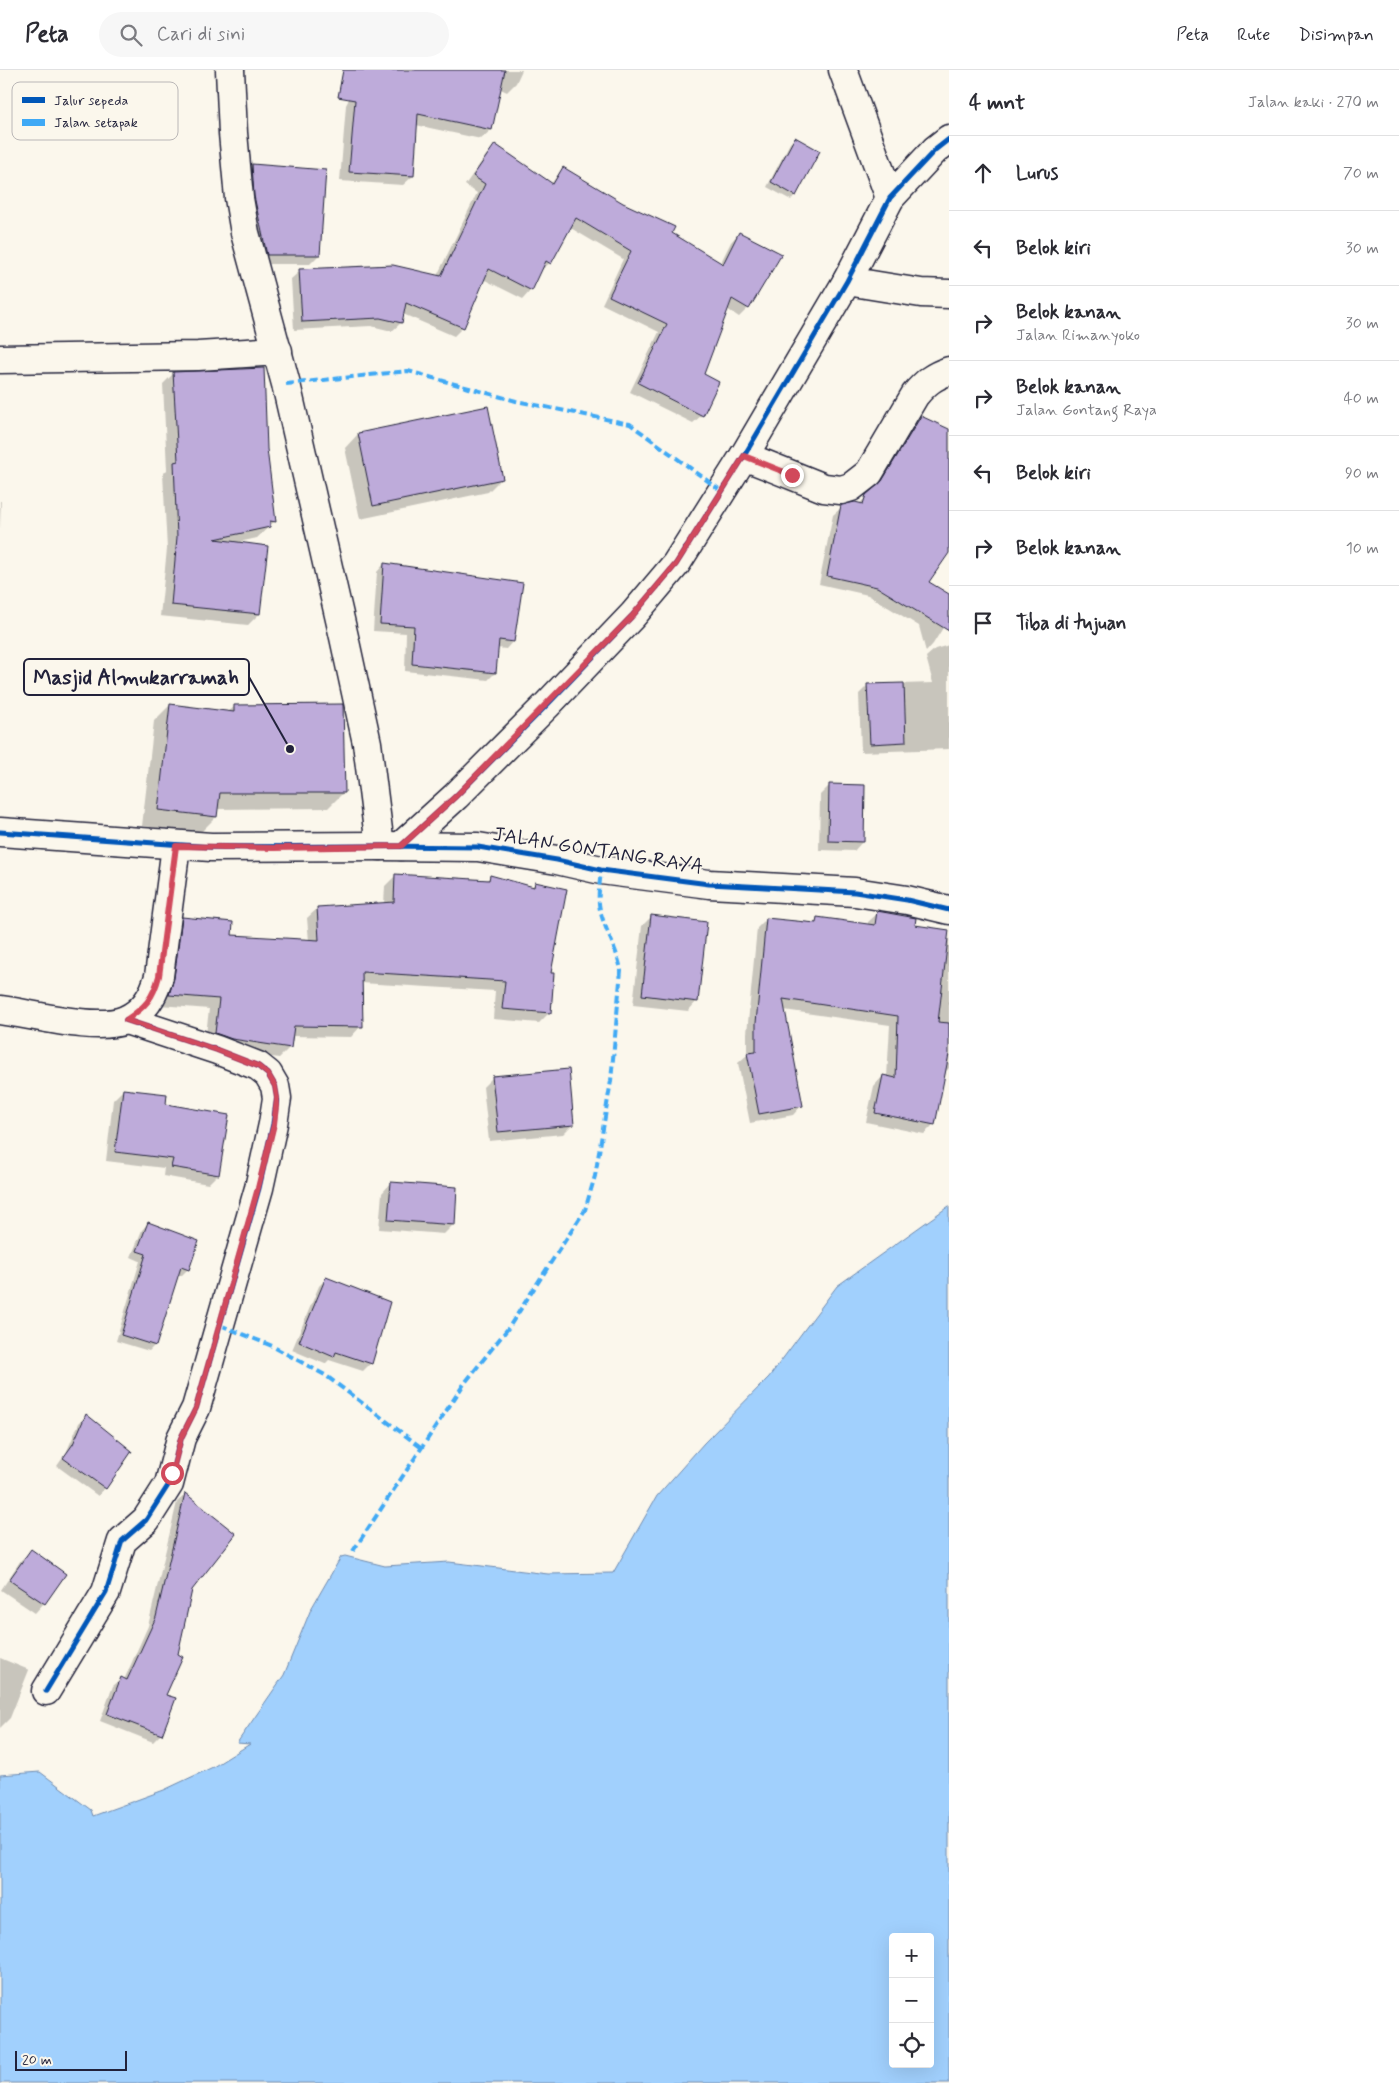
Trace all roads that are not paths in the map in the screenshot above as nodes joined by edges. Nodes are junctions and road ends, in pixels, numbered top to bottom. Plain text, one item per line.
1 (230, 70) edge
2 (843, 70) edge
3 (949, 139) edge
4 (890, 198) junction
5 (847, 281) junction
6 (949, 294) edge
7 (278, 352) junction
8 (0, 359) edge
9 (949, 371) edge
10 (744, 456) junction
11 (0, 832) edge
12 (176, 846) junction
13 (391, 846) junction
14 (949, 910) edge
15 (0, 1010) edge
16 (126, 1020) junction
17 (46, 1691) dead end

1 - 7 street
2 - 4 street
3 - 4 street
4 - 5 street
5 - 6 street
5 - 10 street
7 - 8 street
7 - 13 street
9 - 10 street
10 - 13 street
11 - 12 street, JALAN GONTANG RAYA
12 - 13 street, JALAN GONTANG RAYA
12 - 16 street
13 - 14 street, JALAN GONTANG RAYA
15 - 16 street
16 - 17 street

